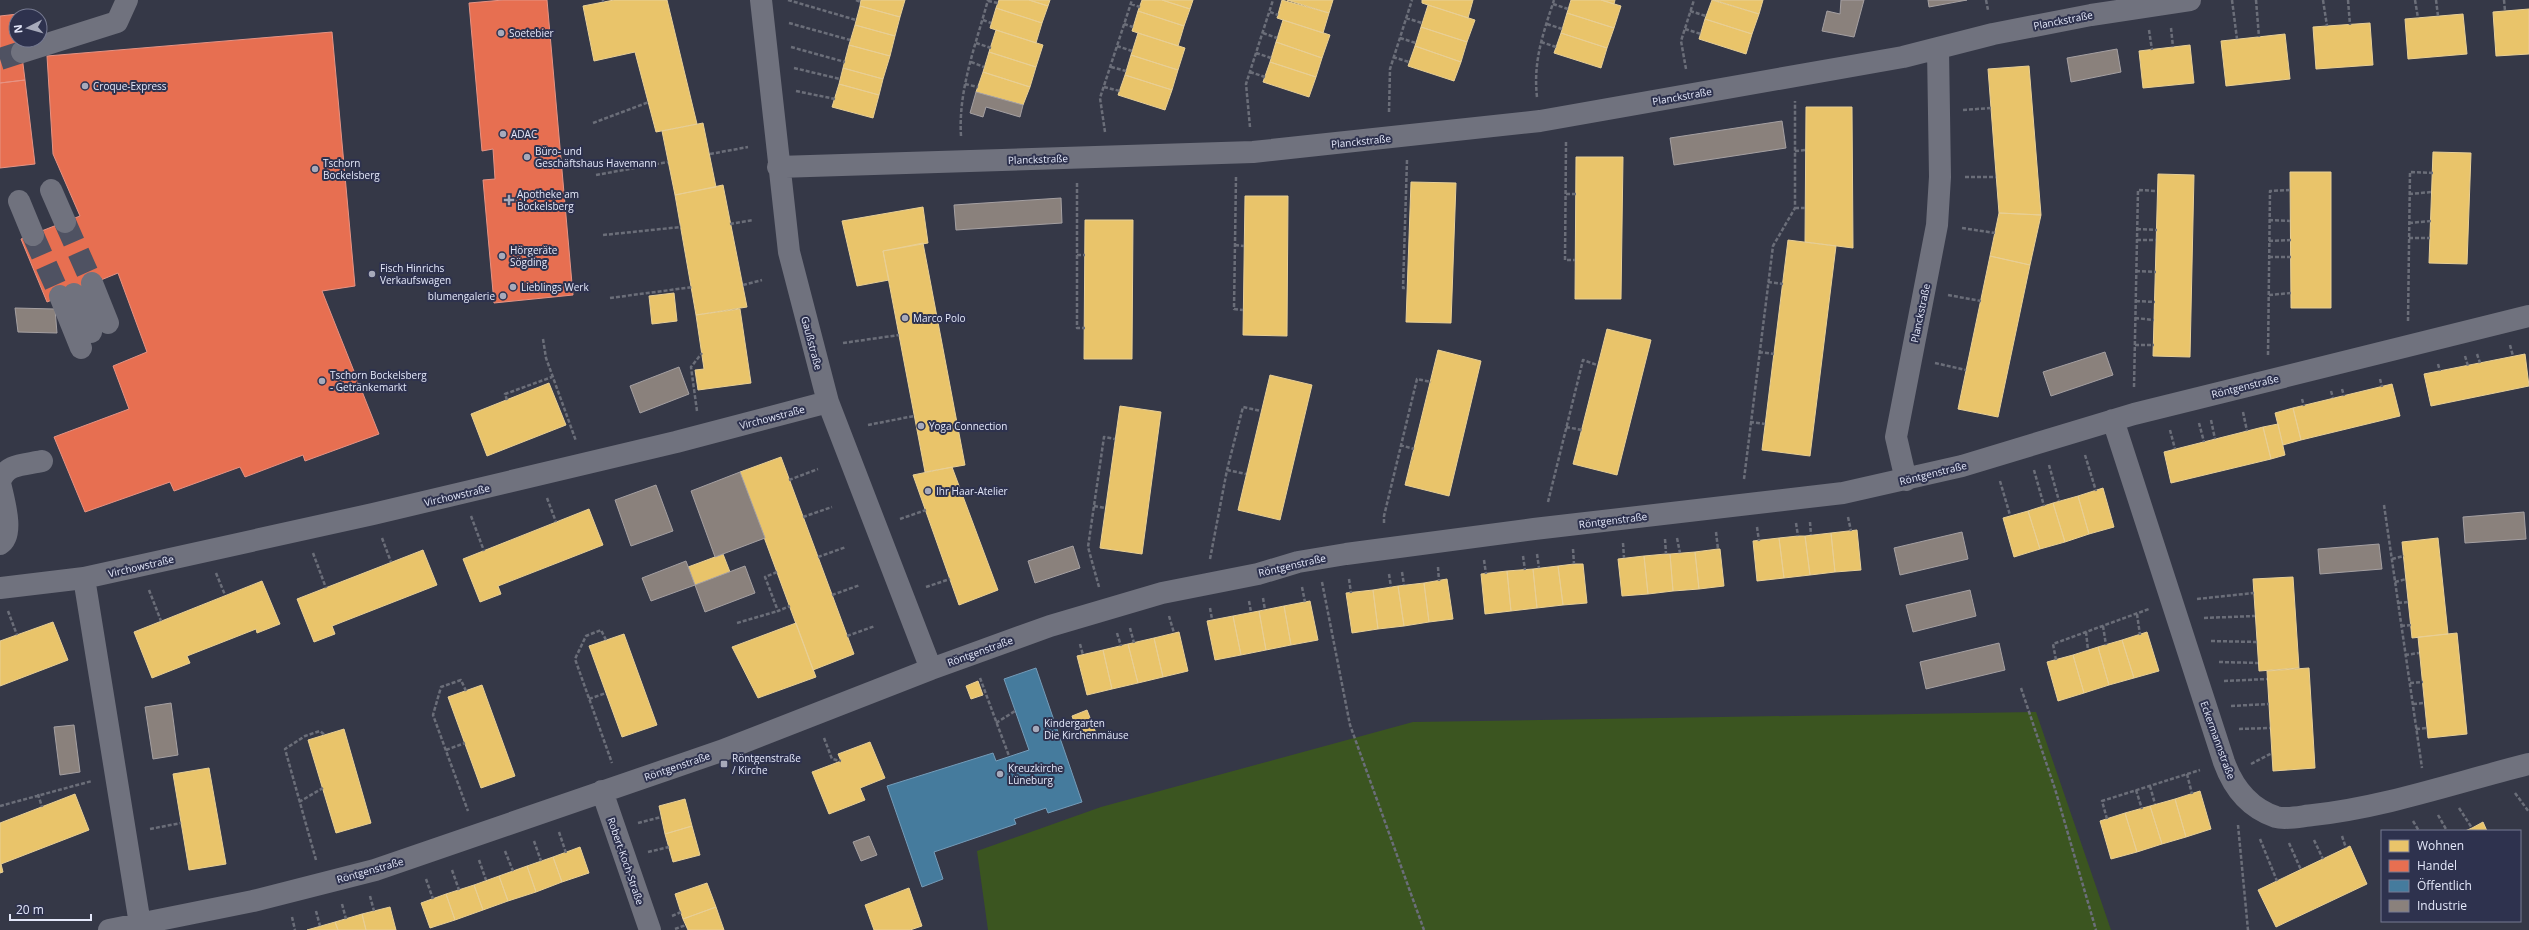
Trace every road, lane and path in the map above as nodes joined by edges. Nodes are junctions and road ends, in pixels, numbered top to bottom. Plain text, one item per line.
1 (127, 0) edge
2 (761, 0) edge
3 (788, 0) edge
4 (856, 0) edge
5 (988, 0) edge
6 (1132, 0) edge
7 (1274, 0) edge
8 (1412, 0) edge
9 (1554, 0) edge
10 (1694, 0) edge
11 (2190, 0) edge
12 (2232, 0) edge
13 (2256, 0) edge
14 (2322, 0) edge
15 (2348, 0) edge
16 (2415, 0) edge
17 (2436, 0) edge
18 (2504, 0) edge
19 (861, 2) dead end
20 (998, 4) dead end
21 (1131, 4) junction
22 (1553, 4) junction
23 (1140, 7) dead end
24 (1568, 9) dead end
25 (1690, 11) junction
26 (2505, 11) dead end
27 (1270, 12) junction
28 (1278, 14) dead end
29 (1706, 16) dead end
30 (2438, 16) dead end
31 (1406, 18) junction
32 (2418, 18) dead end
33 (856, 20) dead end
34 (983, 20) junction
35 (789, 23) dead end
36 (991, 23) dead end
37 (1422, 23) dead end
38 (1124, 24) junction
39 (1546, 24) junction
40 (2350, 25) dead end
41 (2327, 26) dead end
42 (1133, 27) dead end
43 (1562, 29) dead end
44 (1685, 29) junction
45 (1263, 33) junction
46 (1701, 34) dead end
47 (2259, 37) dead end
48 (1277, 38) dead end
49 (1400, 38) junction
50 (850, 40) dead end
51 (2236, 40) dead end
52 (1541, 42) junction
53 (1416, 43) dead end
54 (976, 44) junction
55 (1117, 46) junction
56 (791, 47) dead end
57 (991, 48) dead end
58 (1556, 48) dead end
59 (1938, 49) junction
60 (1132, 51) dead end
61 (22, 52) tunnel mouth
62 (1256, 53) junction
63 (1393, 57) junction
64 (1271, 58) dead end
65 (845, 62) dead end
66 (971, 62) junction
67 (1409, 62) dead end
68 (984, 66) dead end
69 (1111, 67) junction
70 (794, 68) dead end
71 (1126, 71) dead end
72 (1250, 72) junction
73 (1795, 76) junction
74 (1265, 77) dead end
75 (840, 79) dead end
76 (965, 84) junction
77 (978, 87) dead end
78 (1104, 87) junction
79 (796, 91) dead end
80 (1120, 91) dead end
81 (1689, 95) junction
82 (835, 99) dead end
83 (649, 102) dead end
84 (1566, 117) junction
85 (1540, 121) junction
86 (592, 123) dead end
87 (1398, 137) junction
88 (748, 147) dead end
89 (1795, 150) junction
90 (1806, 150) dead end
91 (1244, 153) junction
92 (710, 154) dead end
93 (1108, 157) junction
94 (1077, 158) junction
95 (668, 162) dead end
96 (963, 162) junction
97 (778, 167) junction
98 (2432, 173) dead end
99 (596, 175) dead end
100 (1940, 177) junction
101 (1996, 177) dead end
102 (2290, 190) dead end
103 (2157, 191) dead end
104 (2432, 192) dead end
105 (1566, 194) junction
106 (1576, 194) dead end
107 (2409, 194) junction
108 (1795, 208) junction
109 (1806, 208) dead end
110 (753, 220) dead end
111 (2269, 220) junction
112 (2290, 221) dead end
113 (2431, 221) dead end
114 (2409, 223) junction
115 (730, 224) dead end
116 (1936, 225) junction
117 (681, 227) dead end
118 (48, 229) joint
119 (2137, 229) junction
120 (2156, 230) dead end
121 (1995, 233) dead end
122 (603, 234) dead end
123 (2408, 238) junction
124 (2430, 238) dead end
125 (2137, 240) junction
126 (2156, 240) dead end
127 (2291, 240) dead end
128 (2269, 241) junction
129 (1235, 246) junction
130 (1244, 246) dead end
131 (1077, 255) junction
132 (1085, 255) dead end
133 (2291, 256) dead end
134 (2269, 257) junction
135 (1575, 260) dead end
136 (2136, 271) junction
137 (2156, 272) dead end
138 (762, 280) dead end
139 (1768, 282) junction
140 (743, 284) dead end
141 (1782, 284) dead end
142 (693, 287) dead end
143 (1407, 288) dead end
144 (1925, 291) junction
145 (2291, 293) dead end
146 (2269, 295) junction
147 (610, 298) dead end
148 (1981, 301) dead end
149 (2136, 301) junction
150 (2155, 302) dead end
151 (1243, 310) dead end
152 (2529, 316) edge
153 (2136, 318) junction
154 (2154, 320) dead end
155 (1085, 328) dead end
156 (93, 334) joint
157 (899, 335) dead end
158 (543, 339) dead end
159 (843, 343) dead end
160 (2135, 345) junction
161 (2154, 345) dead end
162 (2407, 346) junction
163 (1759, 352) junction
164 (702, 353) dead end
165 (1774, 354) dead end
166 (1910, 358) junction
167 (1597, 365) dead end
168 (1966, 370) dead end
169 (552, 377) junction
170 (2268, 381) junction
171 (1431, 382) dead end
172 (507, 400) dead end
173 (828, 402) junction
174 (1261, 412) dead end
175 (2134, 414) junction
176 (914, 416) dead end
177 (2113, 420) junction
178 (1750, 422) junction
179 (1765, 424) dead end
180 (868, 425) dead end
181 (1566, 427) junction
182 (1582, 430) dead end
183 (2078, 430) junction
184 (701, 435) junction
185 (1115, 439) dead end
186 (2034, 444) junction
187 (1400, 445) junction
188 (1414, 449) dead end
189 (1992, 457) junction
190 (42, 461) dead end
191 (584, 464) junction
192 (818, 470) dead end
193 (1227, 470) junction
194 (1246, 474) dead end
195 (789, 480) dead end
196 (1906, 480) junction
197 (0, 483) edge
198 (2096, 491) dead end
199 (459, 494) junction
200 (2059, 501) dead end
201 (1745, 505) junction
202 (2384, 505) dead end
203 (1094, 506) junction
204 (2044, 506) dead end
205 (832, 507) dead end
206 (1105, 508) dead end
207 (926, 510) dead end
208 (2010, 515) dead end
209 (803, 517) dead end
210 (900, 519) dead end
211 (1551, 527) junction
212 (304, 529) junction
213 (0, 544) edge
214 (846, 547) dead end
215 (1386, 548) junction
216 (484, 551) dead end
217 (2404, 556) dead end
218 (818, 557) dead end
219 (1317, 558) junction
220 (2392, 559) junction
221 (140, 566) junction
222 (777, 572) dead end
223 (84, 578) junction
224 (950, 579) dead end
225 (2406, 579) dead end
226 (2395, 582) junction
227 (1212, 583) junction
228 (860, 585) dead end
229 (0, 588) edge
230 (326, 588) dead end
231 (924, 588) dead end
232 (2254, 593) dead end
233 (832, 595) dead end
234 (2408, 602) dead end
235 (2398, 603) junction
236 (790, 606) dead end
237 (1105, 610) junction
238 (2175, 610) junction
239 (778, 611) junction
240 (2137, 614) junction
241 (2255, 616) dead end
242 (161, 621) dead end
243 (738, 624) dead end
244 (2411, 625) dead end
245 (875, 626) dead end
246 (2103, 626) junction
247 (2401, 626) junction
248 (2086, 632) junction
249 (2140, 635) dead end
250 (847, 636) dead end
251 (606, 640) dead end
252 (2185, 641) junction
253 (2257, 642) dead end
254 (2106, 645) dead end
255 (2088, 650) dead end
256 (2419, 653) dead end
257 (972, 654) junction
258 (2405, 655) junction
259 (2056, 660) dead end
260 (2258, 663) dead end
261 (931, 669) junction
262 (2195, 672) junction
263 (2267, 679) dead end
264 (2423, 682) dead end
265 (2410, 683) junction
266 (2021, 688) dead end
267 (466, 691) dead end
268 (606, 693) dead end
269 (589, 699) junction
270 (2424, 703) dead end
271 (2269, 704) dead end
272 (2413, 704) junction
273 (2206, 707) junction
274 (1015, 711) dead end
275 (815, 714) junction
276 (996, 723) junction
277 (2270, 728) dead end
278 (2427, 728) dead end
279 (2416, 729) junction
280 (2214, 730) junction
281 (325, 735) dead end
282 (464, 743) dead end
283 (446, 750) junction
284 (1009, 756) dead end
285 (841, 761) dead end
286 (2224, 762) junction
287 (2529, 764) edge
288 (2187, 774) junction
289 (116, 776) junction
290 (2150, 786) junction
291 (323, 788) dead end
292 (611, 788) junction
293 (2136, 790) junction
294 (2425, 791) junction
295 (38, 794) junction
296 (2192, 794) dead end
297 (299, 802) junction
298 (2155, 804) dead end
299 (0, 806) edge
300 (42, 807) dead end
301 (2142, 809) dead end
302 (2107, 819) dead end
303 (2237, 822) dead end
304 (181, 823) dead end
305 (126, 834) junction
306 (476, 835) junction
307 (323, 883) junction
308 (140, 924) junction
309 (686, 925) dead end
310 (109, 930) edge
311 (650, 930) edge
312 (674, 930) edge
313 (1424, 930) edge
314 (2096, 930) edge
315 (2248, 930) edge

1 - 61 street
2 - 97 street, Gaußstraße
3 - 33 path
4 - 19 path
5 - 20 path
5 - 34 path
6 - 21 path
7 - 27 path
8 - 31 path
9 - 22 path
10 - 25 path
11 - 59 street, Planckstraße
12 - 51 path
13 - 47 path
14 - 41 path
15 - 40 path
16 - 32 path
17 - 30 path
18 - 26 path
21 - 23 path
21 - 38 path
22 - 24 path
22 - 39 path
25 - 29 path
25 - 44 path
27 - 28 path
27 - 45 path
31 - 37 path
31 - 49 path
34 - 36 path
34 - 54 path
35 - 50 path
38 - 42 path
38 - 55 path
39 - 43 path
39 - 52 path
44 - 46 path
44 - 81 path
45 - 48 path
45 - 62 path
49 - 53 path
49 - 63 path
52 - 58 path
52 - 85 path
54 - 57 path
54 - 66 path
55 - 60 path
55 - 69 path
56 - 65 path
59 - 73 street, Planckstraße
59 - 100 street, Planckstraße
62 - 64 path
62 - 72 path
63 - 67 path
63 - 87 path
66 - 68 path
66 - 76 path
69 - 71 path
69 - 78 path
70 - 75 path
72 - 74 path
72 - 91 path
73 - 81 street, Planckstraße
73 - 89 path
76 - 77 path
76 - 96 path
78 - 80 path
78 - 93 path
79 - 82 path
81 - 84 street, Planckstraße
83 - 86 path
84 - 85 street, Planckstraße
84 - 105 path
85 - 87 street, Planckstraße
87 - 91 street, Planckstraße
87 - 143 path
88 - 92 path
89 - 90 path
89 - 108 path
91 - 93 street, Planckstraße
91 - 129 path
93 - 94 street, Planckstraße
94 - 96 street, Planckstraße
94 - 131 path
95 - 99 path
96 - 97 street, Planckstraße
97 - 173 street, Gaußstraße
98 - 107 path
100 - 101 path
100 - 116 street, Planckstraße
102 - 111 path
103 - 119 path
104 - 107 path
105 - 106 path
105 - 135 path
107 - 114 path
108 - 109 path
108 - 139 path
110 - 115 path
111 - 112 path
111 - 128 path
113 - 114 path
114 - 123 path
116 - 121 path
116 - 144 street, Planckstraße
117 - 122 path
118 - 118 street
119 - 120 path
119 - 125 path
123 - 124 path
123 - 162 path
125 - 126 path
125 - 136 path
127 - 128 path
128 - 134 path
129 - 130 path
129 - 151 path
131 - 132 path
131 - 155 path
133 - 134 path
134 - 146 path
136 - 137 path
136 - 149 path
138 - 140 path
139 - 141 path
139 - 163 path
142 - 147 path
144 - 148 path
144 - 166 street, Planckstraße
145 - 146 path
146 - 170 path
149 - 150 path
149 - 153 path
152 - 162 street, Röntgenstraße
153 - 154 path
153 - 160 path
156 - 156 street
157 - 159 path
158 - 169 path
160 - 161 path
160 - 175 path
162 - 170 street, Röntgenstraße
163 - 165 path
163 - 178 path
164 - 184 path
166 - 168 path
166 - 196 street, Planckstraße
167 - 181 path
169 - 172 path
169 - 191 path
170 - 175 street, Röntgenstraße
171 - 187 path
173 - 184 street, Virchowstraße
173 - 261 street, Gaußstraße
174 - 193 path
175 - 177 street, Röntgenstraße
176 - 180 path
177 - 183 street, Röntgenstraße
177 - 238 street, Eckermannstraße
178 - 179 path
178 - 201 path
181 - 182 path
181 - 211 path
183 - 186 street, Röntgenstraße
183 - 198 path
184 - 191 street, Virchowstraße
185 - 203 path
186 - 189 street, Röntgenstraße
186 - 200 path
186 - 204 path
187 - 188 path
187 - 215 path
189 - 196 street, Röntgenstraße
189 - 208 path
190 - 197 street
191 - 199 street, Virchowstraße
192 - 195 path
193 - 194 path
193 - 227 path
196 - 201 street, Röntgenstraße
197 - 213 street
199 - 212 street, Virchowstraße
199 - 216 path
201 - 211 street, Röntgenstraße
202 - 220 path
203 - 206 path
203 - 237 path
205 - 209 path
207 - 210 path
211 - 215 street, Röntgenstraße
212 - 221 street, Virchowstraße
212 - 230 path
214 - 218 path
215 - 219 street, Röntgenstraße
217 - 220 path
219 - 227 street, Röntgenstraße
219 - 313 path
220 - 226 path
221 - 223 street, Virchowstraße
221 - 242 path
222 - 239 path
223 - 229 street, Virchowstraße
223 - 289 street
224 - 231 path
225 - 226 path
226 - 235 path
227 - 237 street, Röntgenstraße
228 - 233 path
232 - 238 path
234 - 235 path
235 - 247 path
236 - 239 path
237 - 257 street, Röntgenstraße
238 - 240 path
238 - 241 path
238 - 252 street, Eckermannstraße
239 - 243 path
240 - 246 path
240 - 249 path
244 - 247 path
245 - 250 path
246 - 248 path
246 - 254 path
247 - 258 path
248 - 255 path
248 - 259 path
251 - 269 path
252 - 253 path
252 - 262 street, Eckermannstraße
256 - 258 path
257 - 261 street, Röntgenstraße
257 - 276 path
258 - 265 path
260 - 262 path
261 - 275 street, Röntgenstraße
262 - 263 path
262 - 273 street, Eckermannstraße
264 - 265 path
265 - 272 path
266 - 314 path
267 - 283 path
268 - 269 path
269 - 292 path
270 - 272 path
271 - 273 path
272 - 279 path
273 - 280 street, Eckermannstraße
274 - 276 path
275 - 285 path
275 - 292 street, Röntgenstraße
276 - 284 path
277 - 280 path
278 - 279 path
279 - 294 path
280 - 286 street, Eckermannstraße
281 - 297 path
282 - 283 path
283 - 306 path
286 - 288 path
286 - 294 street, Eckermannstraße
287 - 294 street, Eckermannstraße
288 - 290 path
288 - 296 path
289 - 295 path
289 - 305 street
290 - 293 path
290 - 298 path
291 - 297 path
292 - 306 street, Röntgenstraße
292 - 311 street, Robert-Koch-Straße
293 - 301 path
293 - 302 path
295 - 299 path
295 - 300 path
297 - 307 path
303 - 315 path
304 - 305 path
305 - 308 street
306 - 307 street, Röntgenstraße
307 - 308 street, Röntgenstraße
308 - 310 street, Röntgenstraße
309 - 312 path

